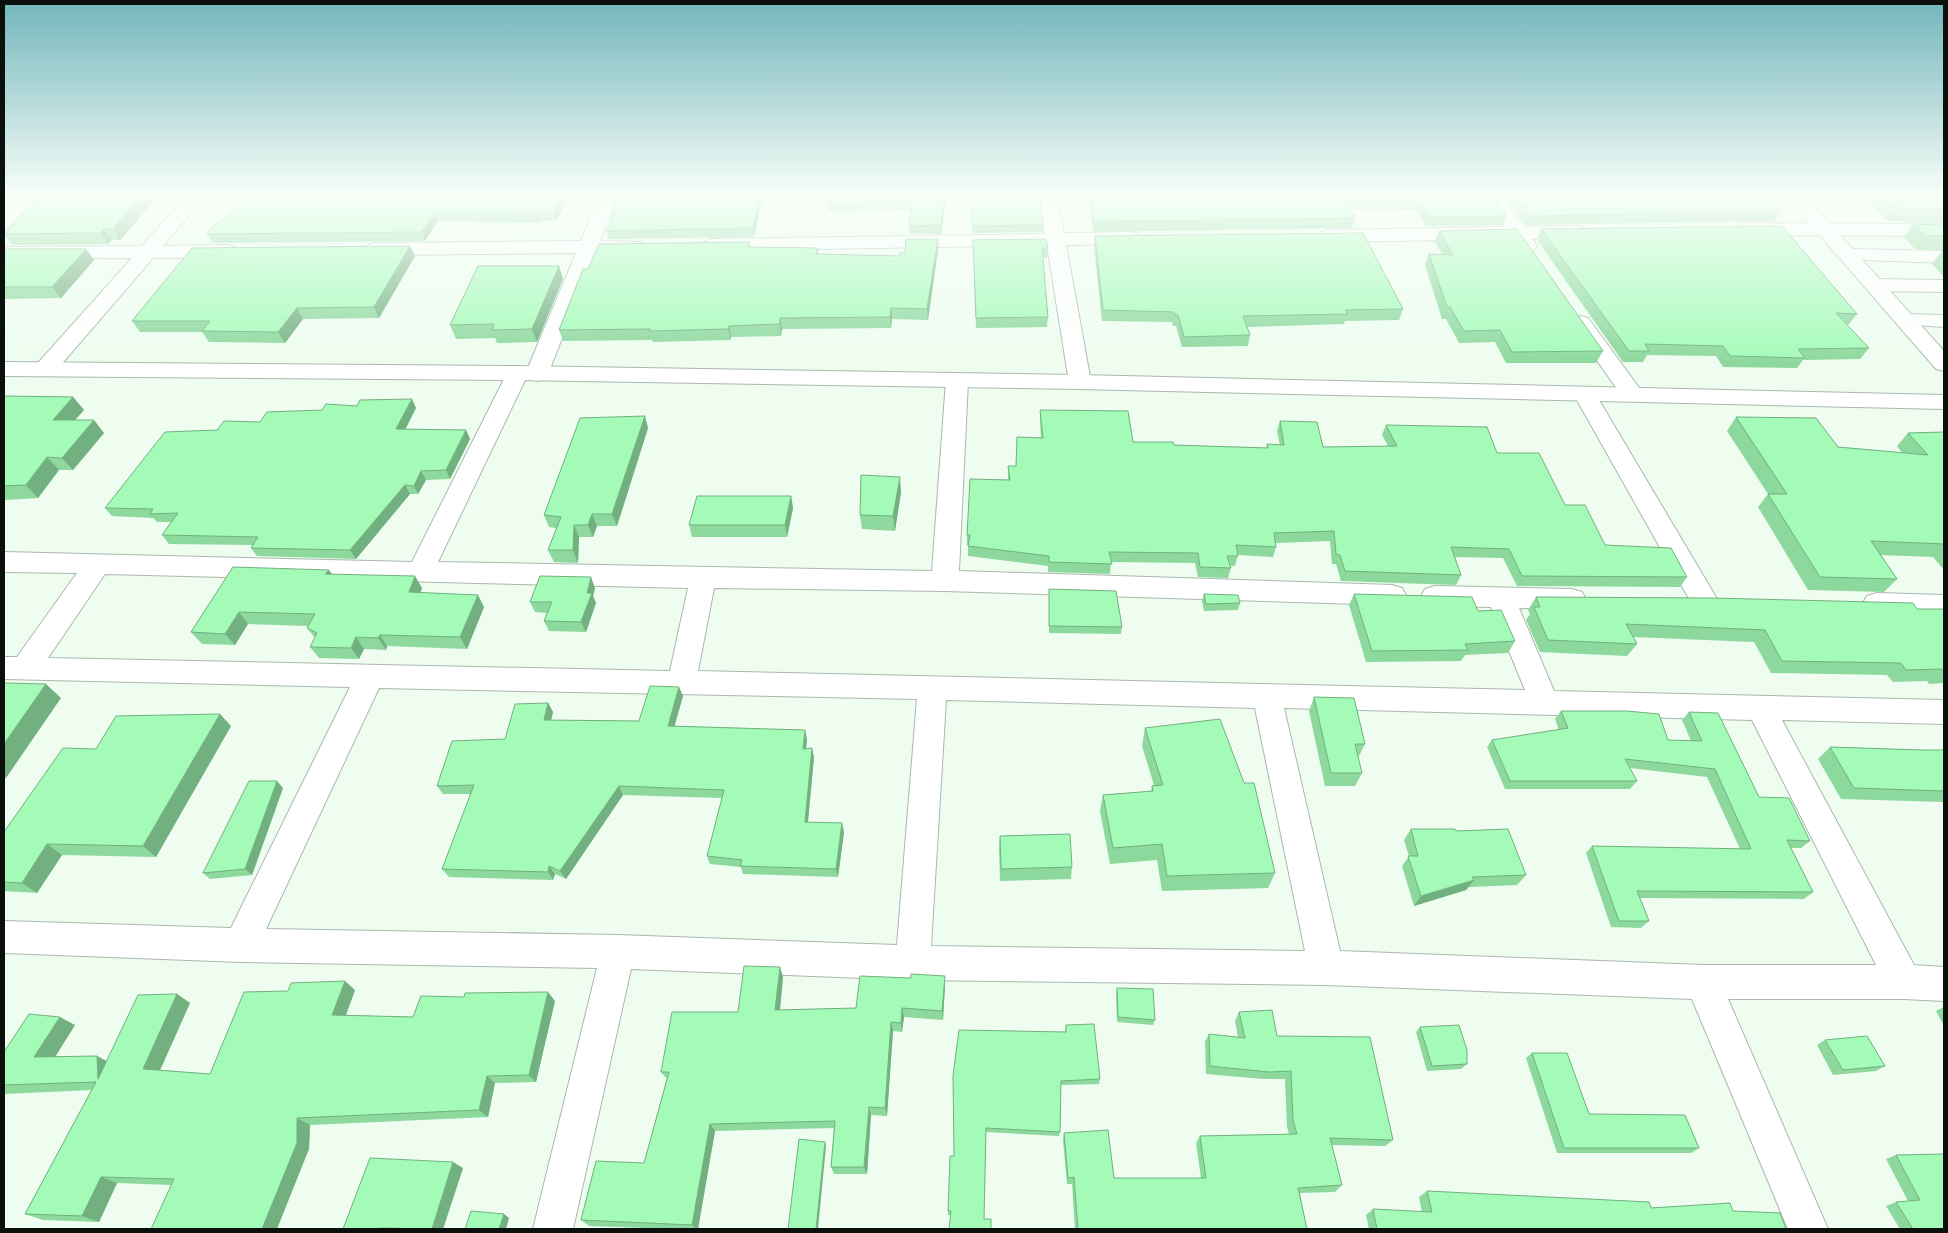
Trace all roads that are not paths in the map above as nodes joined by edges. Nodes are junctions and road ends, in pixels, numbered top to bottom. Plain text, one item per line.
1 (4, 252) edge
2 (146, 252) junction
3 (169, 252) edge
4 (586, 252) edge
5 (1057, 252) edge
6 (1531, 252) edge
7 (1844, 252) edge
8 (1847, 255) junction
9 (1944, 257) edge
10 (1541, 266) edge
11 (1874, 285) junction
12 (1944, 286) edge
13 (1569, 306) edge
14 (1905, 320) junction
15 (1944, 321) edge
16 (1943, 360) edge
17 (4, 369) edge
18 (44, 369) junction
19 (528, 374) junction
20 (957, 381) junction
21 (1080, 382) junction
22 (1632, 394) junction
23 (1586, 395) junction
24 (1944, 402) edge
25 (4, 562) edge
26 (97, 564) junction
27 (420, 572) junction
28 (703, 578) junction
29 (945, 581) junction
30 (1501, 598) junction
31 (1597, 599) edge
32 (1674, 599) edge
33 (1858, 603) edge
34 (1944, 605) edge
35 (14, 669) edge
36 (370, 676) junction
37 (682, 682) junction
38 (932, 688) junction
39 (1267, 696) junction
40 (1545, 704) junction
41 (1761, 709) junction
42 (1944, 712) edge
43 (4, 937) edge
44 (241, 945) junction
45 (618, 952) junction
46 (913, 963) junction
47 (1326, 968) junction
48 (1703, 982) junction
49 (1904, 982) junction
50 (1944, 984) edge
51 (553, 1229) edge
52 (1808, 1229) edge

1 - 2 street
2 - 3 street
2 - 18 street
4 - 19 street
5 - 21 street
6 - 10 street
7 - 8 street
8 - 9 street
8 - 11 street
11 - 12 street
11 - 14 street
13 - 22 street
14 - 15 street
14 - 16 street
17 - 18 street
18 - 19 street
19 - 20 street
19 - 27 street
20 - 21 street
20 - 29 street
21 - 23 street
22 - 23 street
22 - 24 street
23 - 32 street
25 - 26 street
26 - 27 street
26 - 35 street
27 - 28 street
28 - 29 street
28 - 37 street
29 - 30 street
30 - 31 street
30 - 40 street
33 - 34 street
35 - 36 street
36 - 37 street
36 - 44 street
37 - 38 street
38 - 39 street
38 - 46 street
39 - 40 street
39 - 47 street
40 - 41 street
41 - 42 street
41 - 49 street
43 - 44 street
44 - 45 street
45 - 46 street
45 - 51 street
46 - 47 street
47 - 48 street
48 - 49 street
48 - 52 street
49 - 50 street

